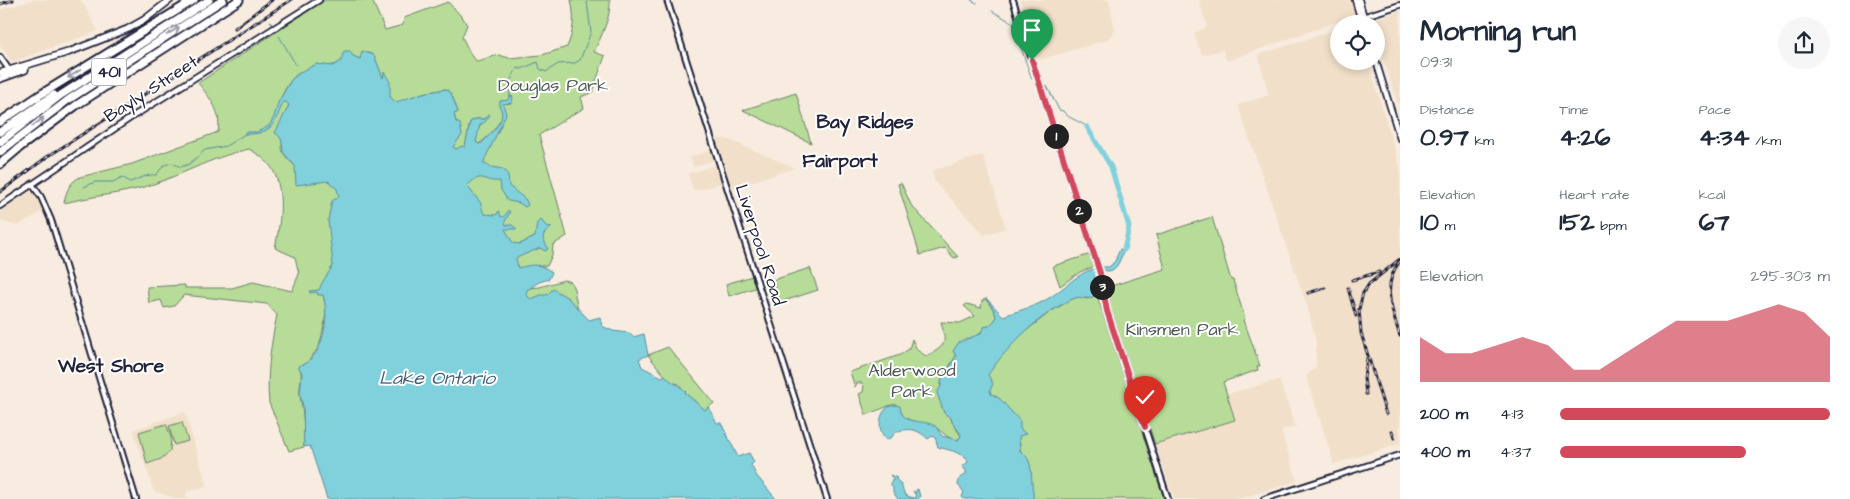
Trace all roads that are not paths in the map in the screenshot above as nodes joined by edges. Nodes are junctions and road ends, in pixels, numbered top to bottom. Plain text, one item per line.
1 (170, 0) edge
2 (194, 0) edge
3 (209, 0) edge
4 (223, 0) edge
5 (239, 0) edge
6 (319, 0) edge
7 (667, 0) edge
8 (1013, 0) edge
9 (1354, 0) edge
10 (1359, 0) edge
11 (1400, 5) edge
12 (1359, 15) edge
13 (1363, 15) edge
14 (1369, 15) edge
15 (0, 57) edge
16 (1379, 70) edge
17 (11, 72) junction
18 (0, 73) edge
19 (88, 77) junction
20 (0, 79) edge
21 (0, 121) edge
22 (0, 132) edge
23 (1400, 139) edge
24 (0, 142) edge
25 (0, 152) edge
26 (0, 164) edge
27 (32, 184) junction
28 (0, 206) edge
29 (1400, 455) edge
30 (136, 499) edge
31 (827, 499) edge
32 (1168, 499) edge
33 (1264, 499) edge

1 - 17 main road
2 -> 21 highway, 401
3 - 19 highway, 401
25 -> 4 highway, 401
5 - 26 highway, 401
6 - 27 main road, Bayly Street
7 - 31 street, Liverpool Road
8 - 32 street
9 - 12 main road
10 - 13 main road
11 - 14 street
15 - 17 street
16 - 23 main road
17 - 18 main road
17 - 20 main road
19 - 22 highway
19 - 24 highway, 401
27 - 28 main road, Bayly Street
27 - 30 street
29 - 33 street

